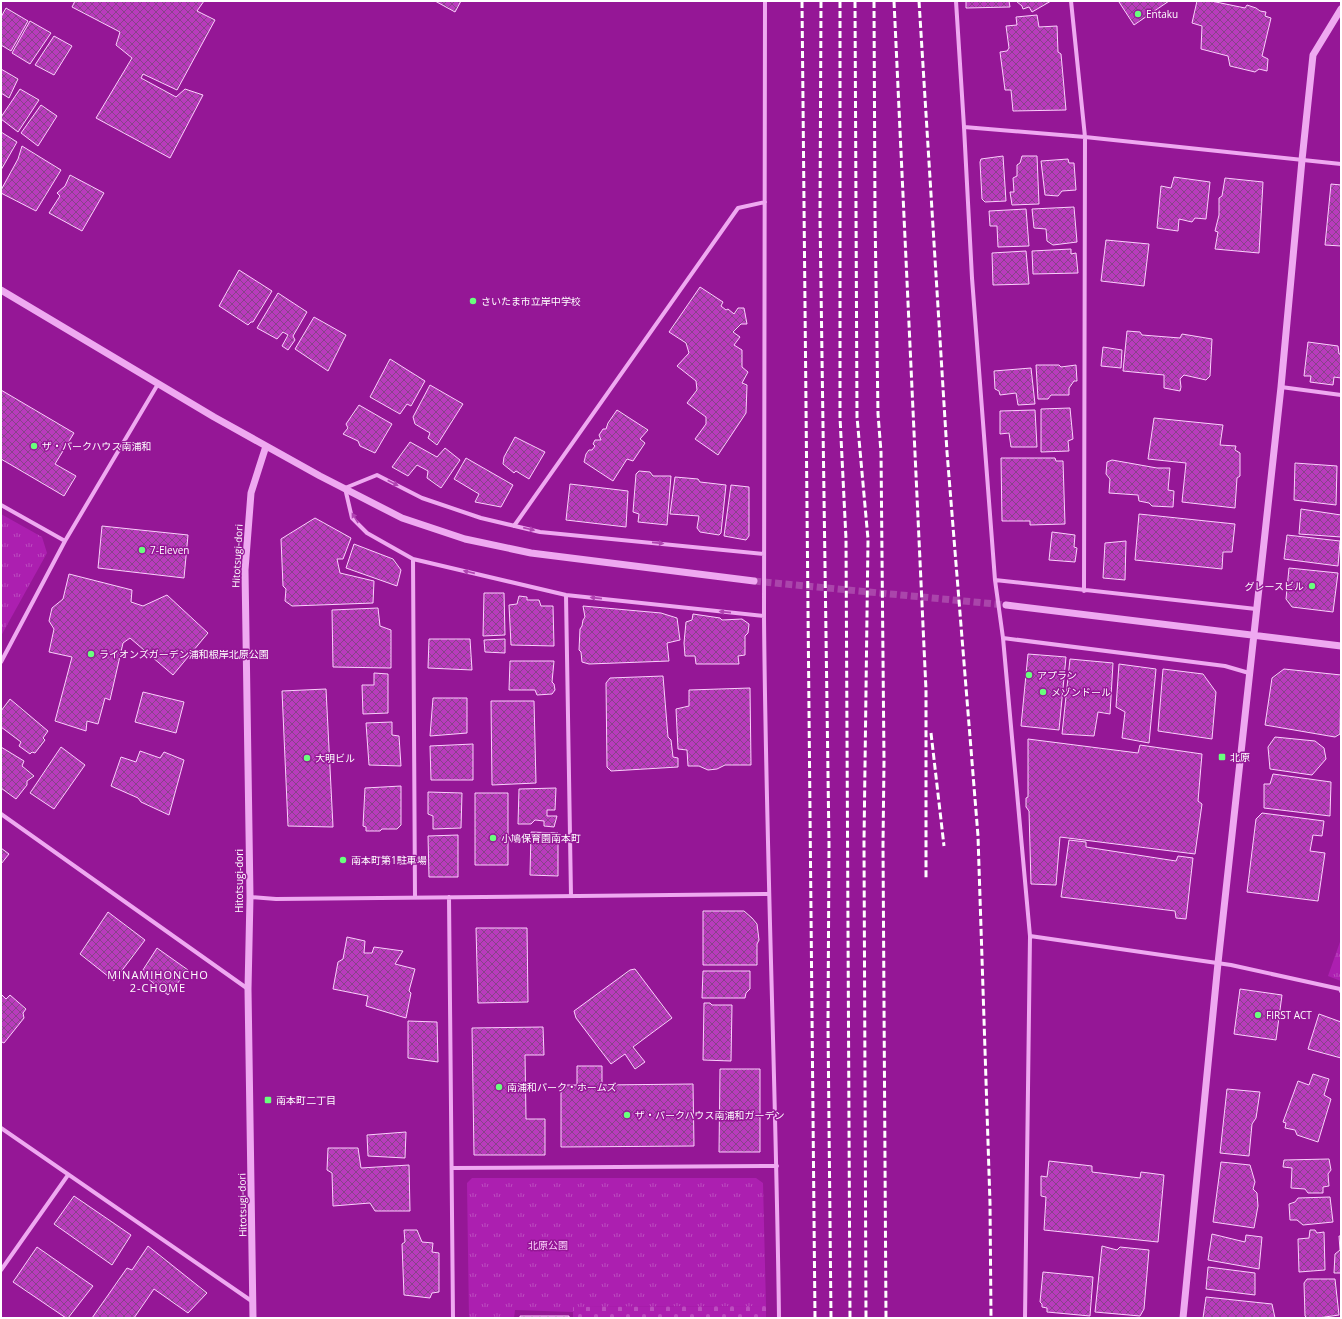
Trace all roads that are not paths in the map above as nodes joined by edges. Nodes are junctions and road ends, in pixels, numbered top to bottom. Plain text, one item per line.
1 (765, 1) edge
2 (956, 1) edge
3 (1071, 1) edge
4 (1341, 9) edge
5 (964, 127) junction
6 (1085, 137) junction
7 (1302, 160) junction
8 (1341, 164) edge
9 (765, 202) junction
10 (1, 290) edge
11 (158, 384) junction
12 (1281, 387) junction
13 (1341, 395) edge
14 (266, 446) junction
15 (345, 488) junction
16 (1, 505) edge
17 (514, 526) junction
18 (65, 540) junction
19 (764, 554) junction
20 (413, 559) junction
21 (995, 580) junction
22 (754, 581) tunnel mouth
23 (1084, 591) junction
24 (566, 595) junction
25 (1006, 605) tunnel mouth
26 (1256, 609) junction
27 (764, 616) junction
28 (1254, 634) junction
29 (1003, 638) junction
30 (1341, 646) edge
31 (1, 662) edge
32 (1249, 673) junction
33 (1, 814) edge
34 (769, 894) junction
35 (571, 896) junction
36 (250, 897) junction
37 (415, 897) junction
38 (450, 897) junction
39 (1030, 936) junction
40 (1218, 963) junction
41 (248, 989) junction
42 (1341, 991) edge
43 (1, 1128) edge
44 (777, 1166) junction
45 (452, 1168) junction
46 (68, 1175) junction
47 (1, 1270) edge
48 (253, 1303) junction
49 (253, 1318) edge
50 (453, 1318) edge
51 (779, 1318) edge
52 (1025, 1318) edge
53 (1184, 1318) edge

1 - 9 street
2 - 5 street
3 - 6 street
4 - 7 street
5 - 6 street
5 - 21 street
6 - 7 street
6 - 23 street
7 - 8 street
7 - 12 street
9 - 17 street
9 - 19 street
10 - 11 street
11 - 14 street
11 - 18 street
12 - 13 street
12 - 26 street
14 - 15 street
14 - 36 street, Hitotsugi-dori
15 -> 17 street
20 -> 15 street
15 - 22 street
16 - 18 street
17 -> 19 street
18 - 31 street
19 - 27 street
24 -> 20 street
20 - 37 street
21 - 23 street
21 - 29 street
23 - 26 street
27 -> 24 street
24 - 35 street
25 - 28 street
26 - 28 street
27 - 34 street
28 - 30 street
28 - 32 street
29 - 32 street
29 - 39 street
32 - 40 street
33 - 41 street
34 - 35 street
34 - 44 street
35 - 38 street
36 - 37 street
36 - 41 street, Hitotsugi-dori
37 - 38 street
38 - 45 street
39 - 40 street
39 - 52 street
40 - 42 street
40 - 53 street
41 - 48 street, Hitotsugi-dori
43 - 46 street
44 - 45 street
44 - 51 street
45 - 50 street
46 - 47 street
46 - 48 street
48 - 49 street, Hitotsugi-dori

